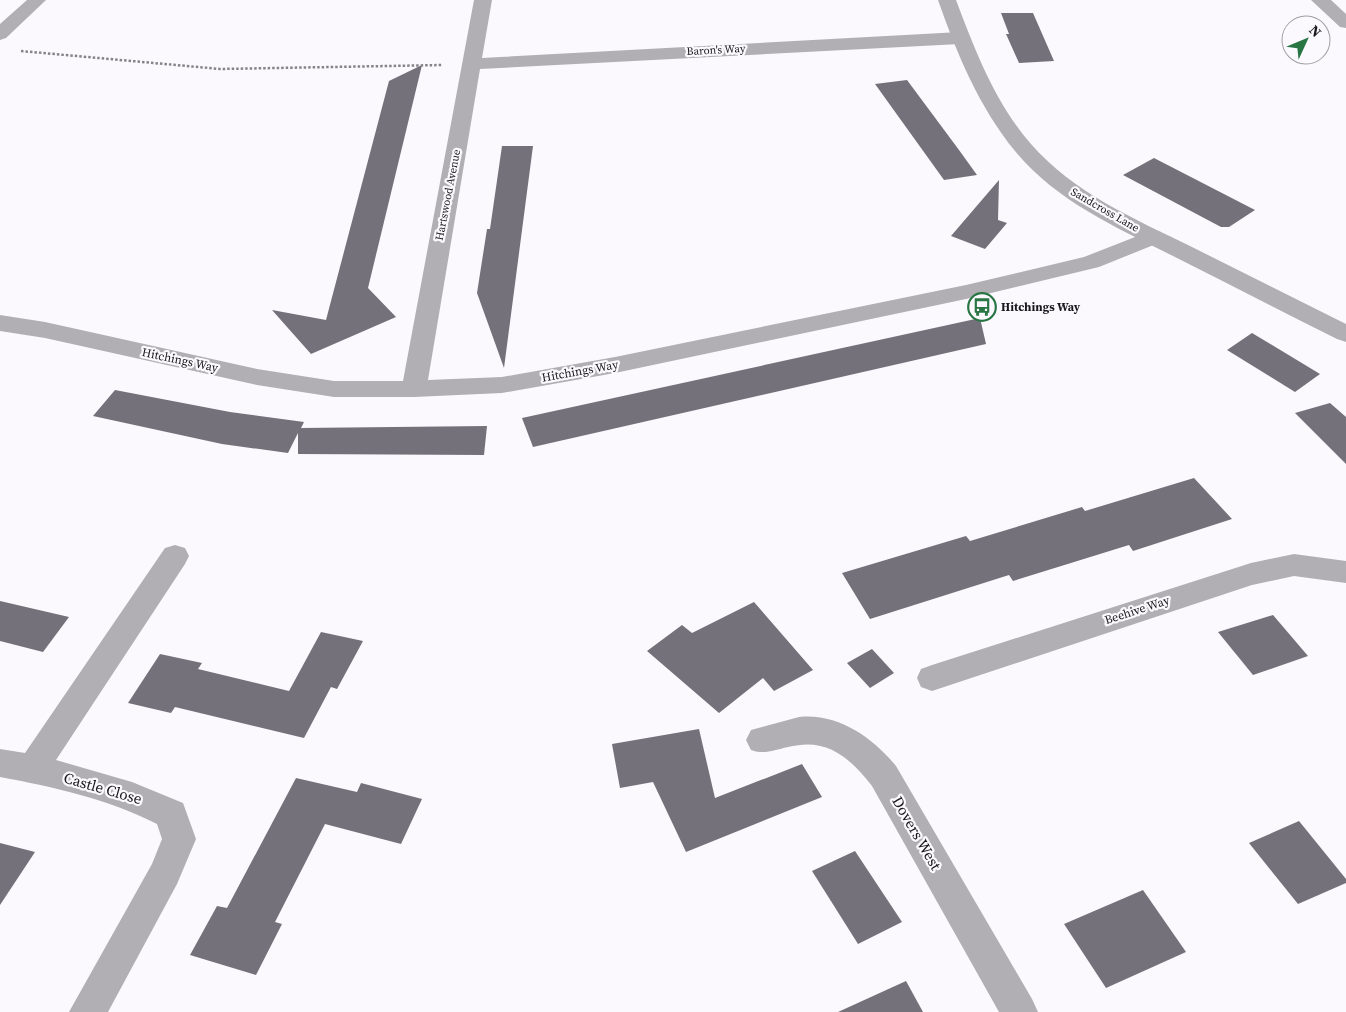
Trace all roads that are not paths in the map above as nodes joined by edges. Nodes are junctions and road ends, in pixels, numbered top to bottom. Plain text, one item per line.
1 (38, 0) edge
2 (483, 0) edge
3 (947, 0) edge
4 (1320, 0) edge
5 (1346, 23) edge
6 (0, 34) edge
7 (960, 38) junction
8 (472, 64) junction
9 (1153, 237) junction
10 (0, 323) edge
11 (1346, 334) edge
12 (414, 390) junction
13 (175, 556) dead end
14 (1346, 572) edge
15 (932, 678) dead end
16 (762, 740) dead end
17 (0, 762) edge
18 (33, 768) junction
19 (88, 1012) edge
20 (1019, 1012) edge

1 - 6 street
2 - 8 street, Hartswood Avenue
3 - 7 street, Sandcross Lane
4 - 5 street
7 - 8 street, Baron's Way
7 - 9 street, Sandcross Lane
8 - 12 street, Hartswood Avenue
9 - 11 street, Sandcross Lane
9 - 12 street, Hitchings Way
10 - 12 street, Hitchings Way
13 - 18 street
14 - 15 street, Beehive Way
16 - 20 street, Dovers West
17 - 18 street, Castle Close
18 - 19 street, Castle Close

